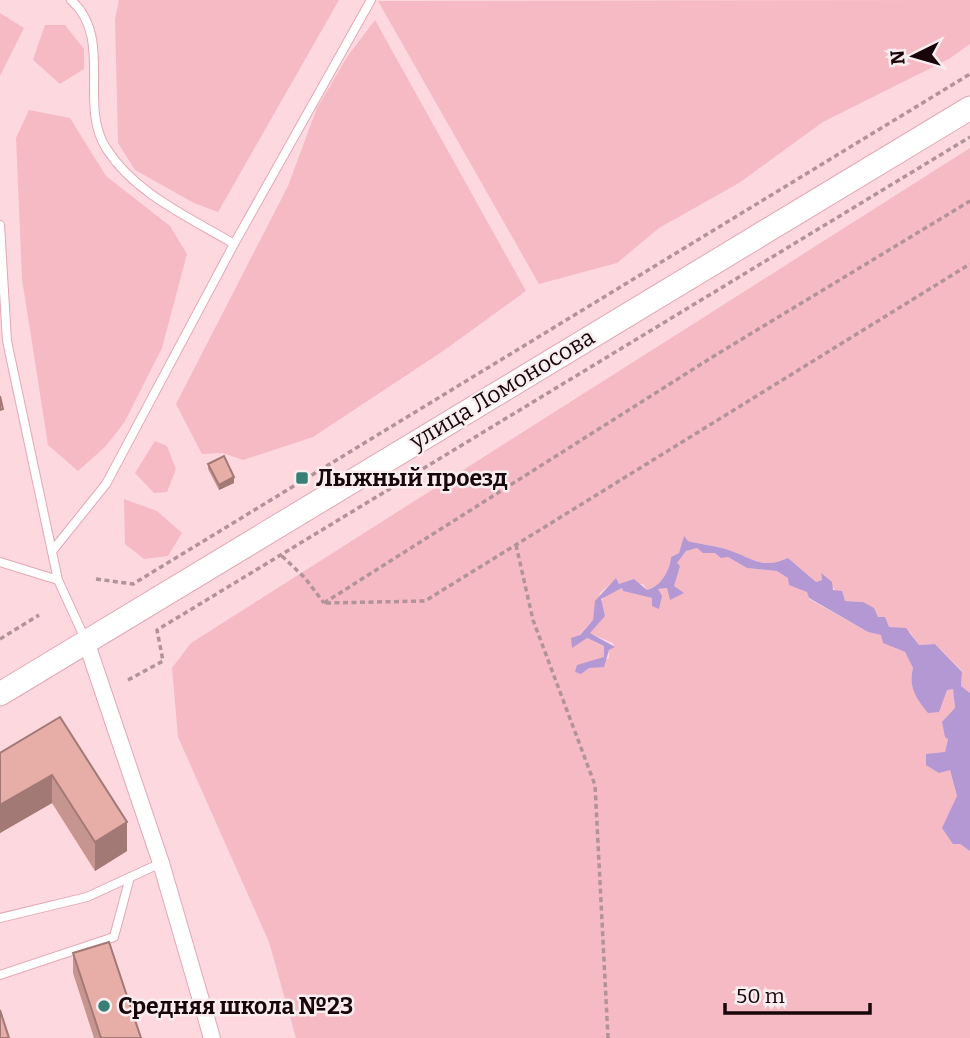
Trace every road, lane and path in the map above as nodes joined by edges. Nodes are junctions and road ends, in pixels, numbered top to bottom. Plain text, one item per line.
1 (71, 0) edge
2 (371, 0) edge
3 (970, 74) edge
4 (970, 108) edge
5 (970, 137) edge
6 (970, 201) edge
7 (0, 225) edge
8 (234, 244) junction
9 (970, 264) edge
10 (516, 545) junction
11 (53, 550) junction
12 (282, 556) junction
13 (0, 562) edge
14 (96, 579) dead end
15 (58, 580) junction
16 (324, 603) junction
17 (39, 615) dead end
18 (0, 639) edge
19 (86, 641) junction
20 (128, 680) dead end
21 (0, 694) edge
22 (161, 863) junction
23 (130, 877) junction
24 (0, 918) edge
25 (0, 975) edge
26 (212, 1038) edge
27 (608, 1038) edge

1 - 8 lane
2 - 8 lane
3 - 14 path
4 - 19 street, улица Ломоносова
5 - 12 path
6 - 16 path
7 - 11 lane
8 - 11 lane
9 - 10 path
10 - 16 path
10 - 27 path
11 - 15 lane
12 - 16 path
12 - 20 path
13 - 15 lane
15 - 19 lane
17 - 18 path
19 - 21 street, улица Ломоносова
19 - 22 street
22 - 23 lane
22 - 26 street
23 - 24 lane
23 - 25 lane

